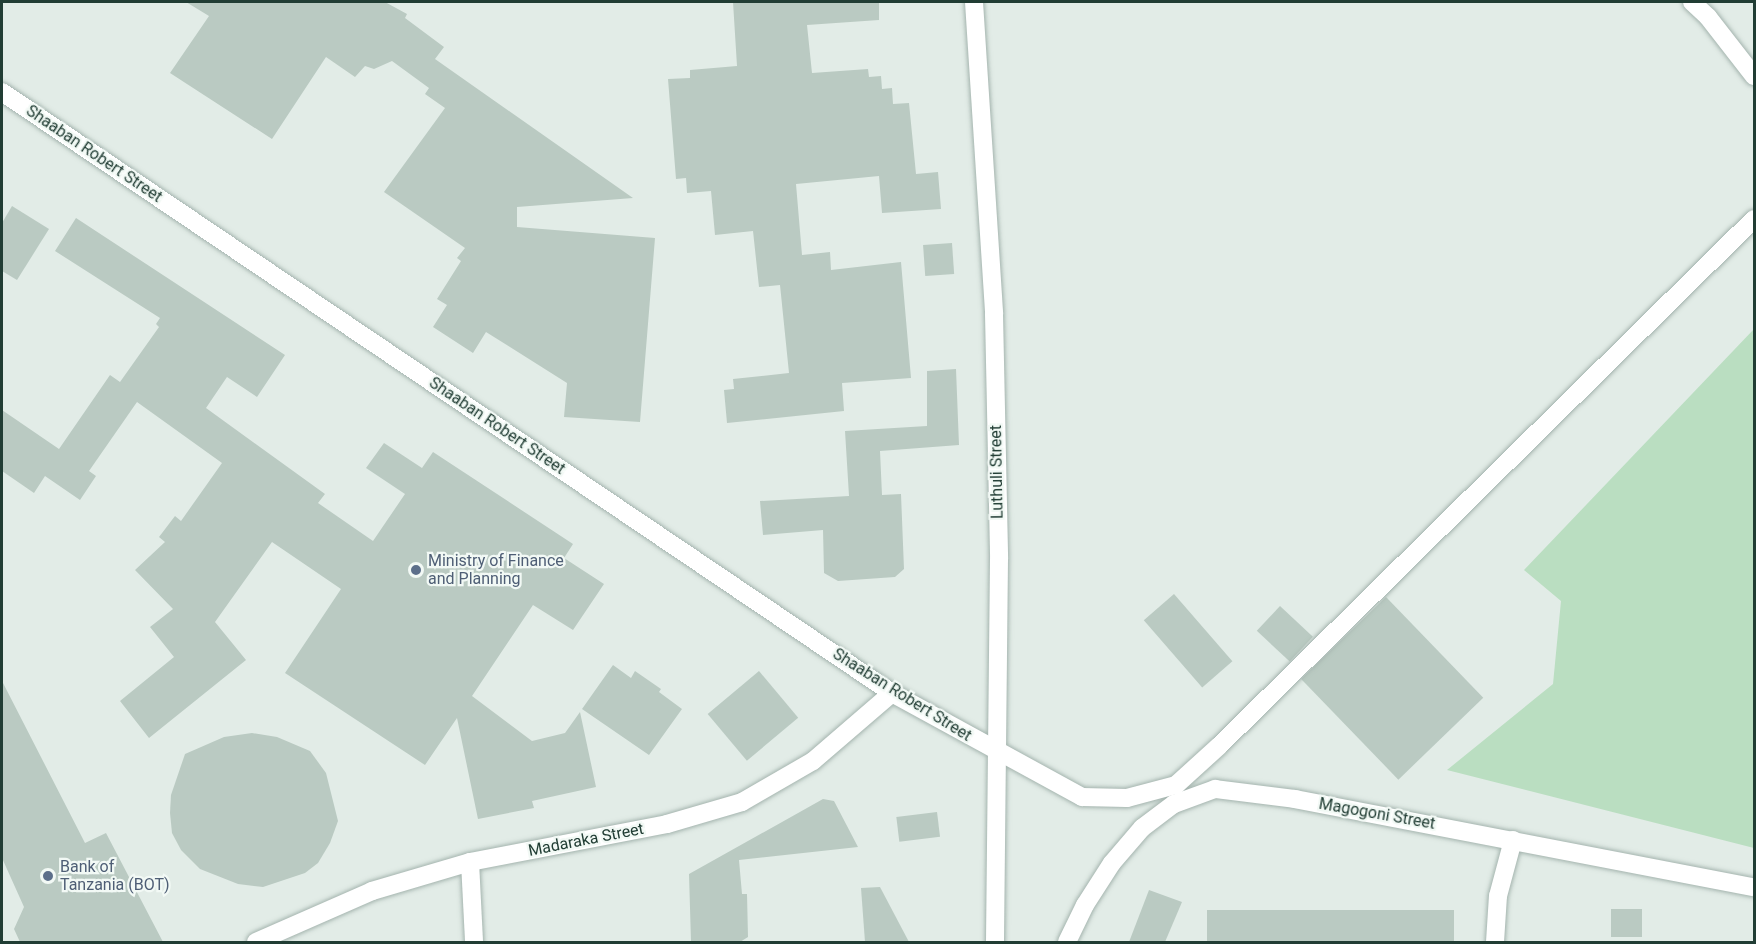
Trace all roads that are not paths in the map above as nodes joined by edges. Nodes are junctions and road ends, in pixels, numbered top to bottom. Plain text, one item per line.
1 (974, 2) edge
2 (1692, 2) edge
3 (1755, 76) edge
4 (2, 92) edge
5 (1755, 219) edge
6 (892, 693) junction
7 (998, 752) junction
8 (1206, 758) junction
9 (1176, 785) junction
10 (1215, 789) junction
11 (1174, 804) junction
12 (1513, 840) junction
13 (470, 862) junction
14 (1755, 887) edge
15 (256, 942) edge
16 (474, 942) edge
17 (995, 942) edge
18 (1067, 942) edge
19 (1495, 942) edge

1 - 7 street, Luthuli Street
2 - 3 street
4 - 6 street, Shaaban Robert Street
5 - 8 street
6 - 7 street, Shaaban Robert Street
6 - 13 street, Madaraka Street
7 - 9 street, Shaaban Robert Street
7 - 17 street, Luthuli Street
8 - 9 street
8 - 10 street
9 - 11 street
10 - 11 street, Magogoni Street
10 - 12 street, Magogoni Street
11 - 18 street, Magogoni Street
12 - 14 street, Magogoni Street
12 - 19 street
13 - 15 street, Madaraka Street
13 - 16 street

